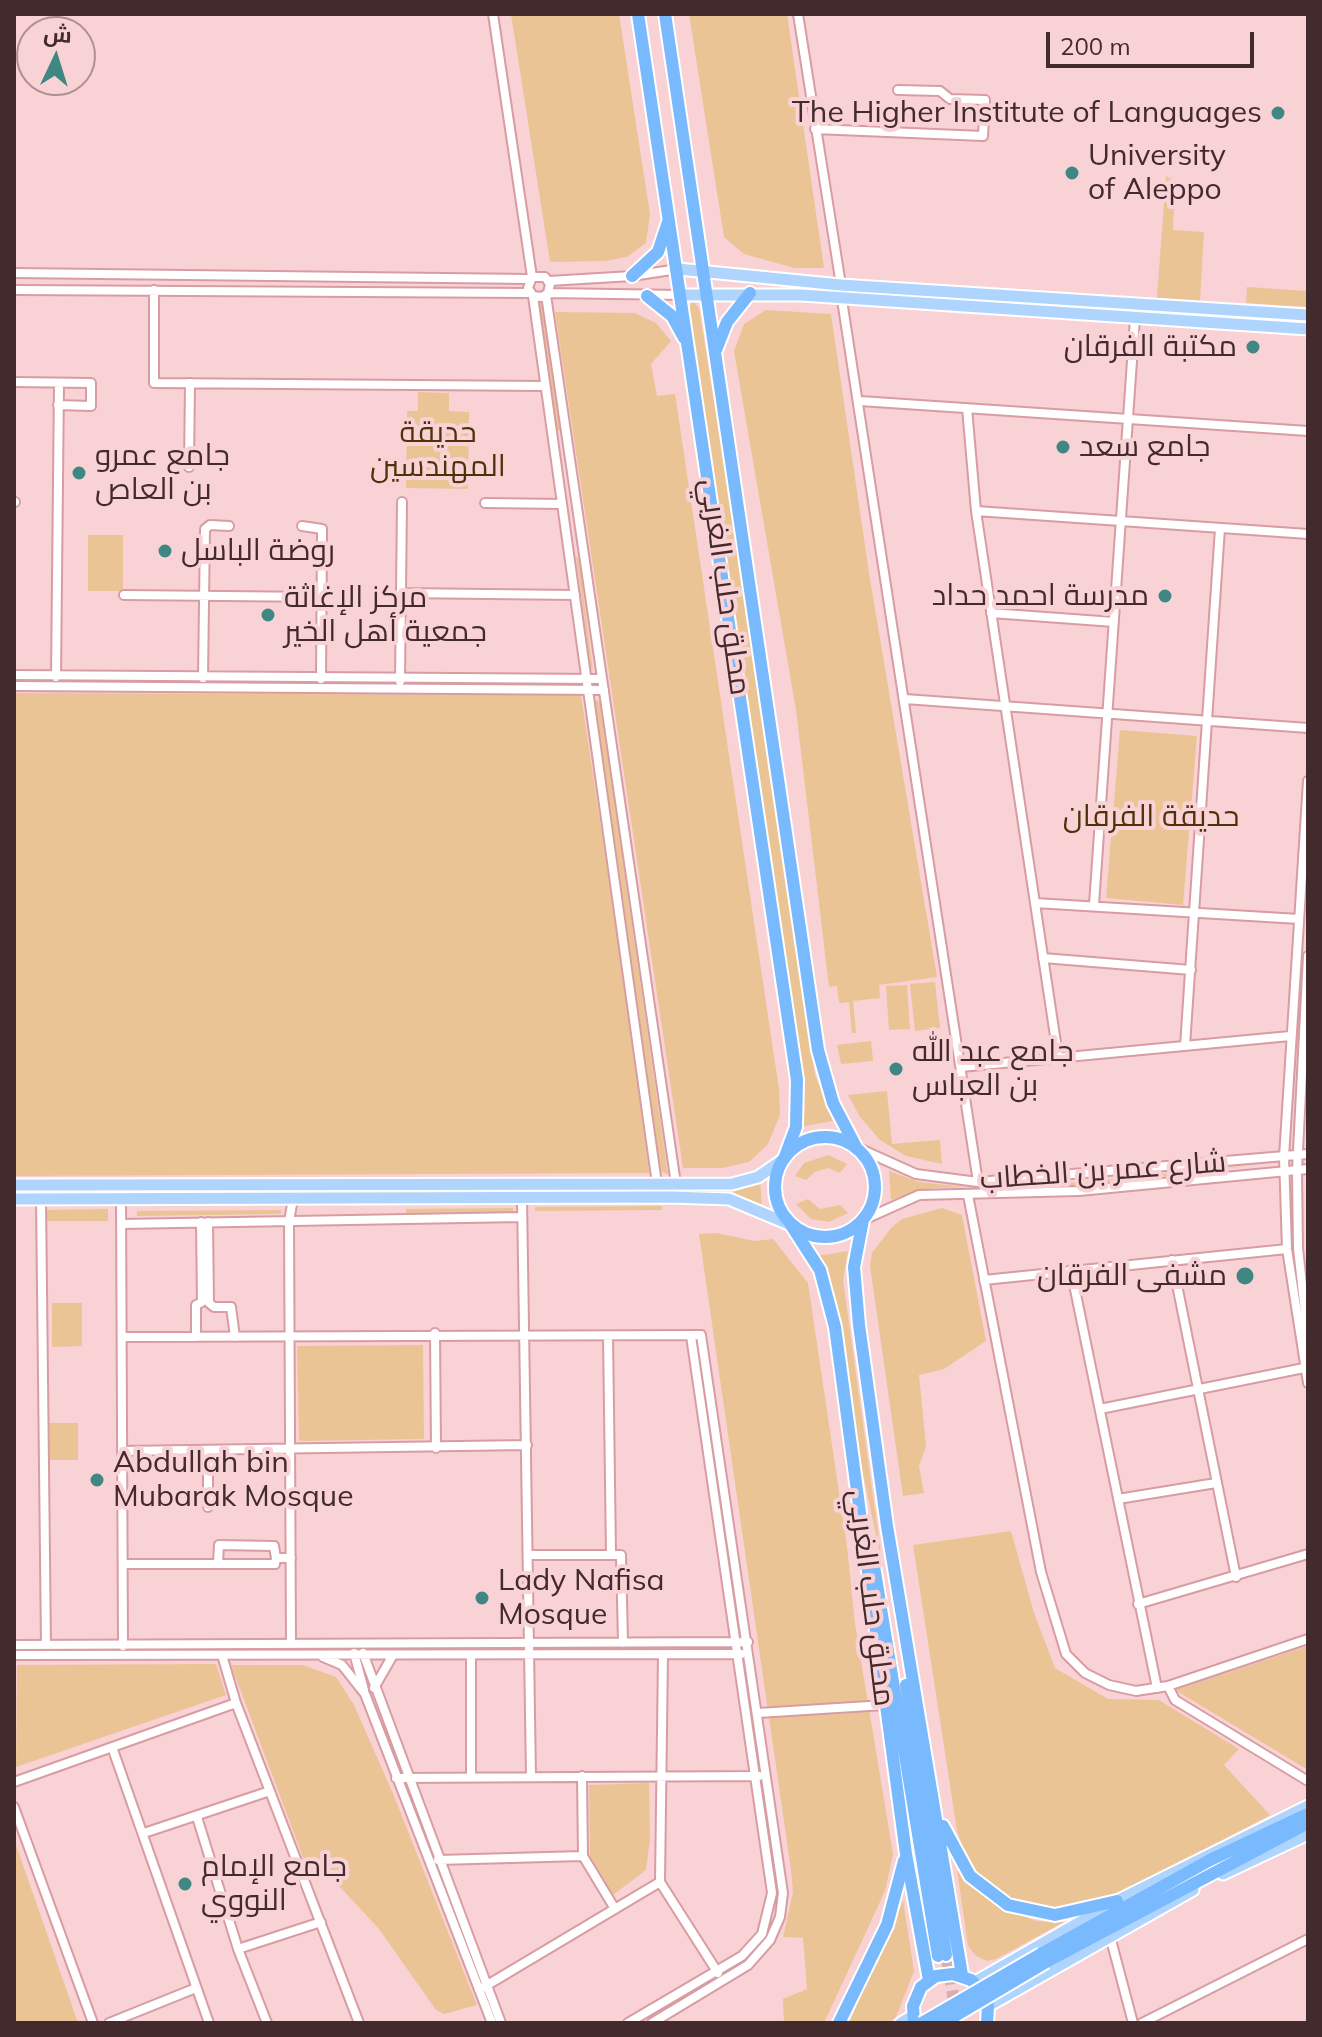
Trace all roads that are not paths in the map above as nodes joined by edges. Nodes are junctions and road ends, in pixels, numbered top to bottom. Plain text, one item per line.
1 (493, 14) edge
2 (638, 14) edge
3 (665, 14) edge
4 (798, 14) edge
5 (898, 90) dead end
6 (815, 129) junction
7 (669, 219) junction
8 (678, 269) junction
9 (704, 269) junction
10 (14, 273) edge
11 (297, 276) junction
12 (632, 276) junction
13 (433, 278) junction
14 (531, 278) junction
15 (549, 281) junction
16 (841, 285) junction
17 (14, 290) edge
18 (154, 290) junction
19 (297, 292) junction
20 (708, 293) junction
21 (750, 293) junction
22 (433, 294) junction
23 (531, 294) junction
24 (547, 294) junction
25 (682, 295) junction
26 (647, 296) junction
27 (842, 300) junction
28 (1308, 315) edge
29 (1135, 318) junction
30 (1308, 329) edge
31 (690, 347) junction
32 (715, 353) junction
33 (14, 382) edge
34 (59, 383) junction
35 (190, 383) junction
36 (545, 386) junction
37 (860, 401) junction
38 (58, 405) junction
39 (967, 408) junction
40 (1128, 419) junction
41 (1308, 431) edge
42 (568, 448) junction
43 (554, 449) junction
44 (189, 467) dead end
45 (402, 502) dead end
46 (485, 503) dead end
47 (562, 504) junction
48 (976, 511) junction
49 (1120, 521) junction
50 (229, 526) dead end
51 (302, 526) dead end
52 (1220, 528) junction
53 (1308, 534) edge
54 (583, 549) junction
55 (568, 550) junction
56 (401, 593) junction
57 (124, 595) dead end
58 (575, 595) junction
59 (204, 596) junction
60 (322, 597) junction
61 (991, 613) junction
62 (1114, 622) junction
63 (14, 675) edge
64 (56, 675) junction
65 (203, 676) junction
66 (321, 677) junction
67 (400, 677) junction
68 (586, 678) junction
69 (602, 679) junction
70 (14, 686) edge
71 (56, 686) junction
72 (203, 687) junction
73 (321, 688) junction
74 (400, 688) junction
75 (588, 689) junction
76 (604, 690) junction
77 (905, 699) junction
78 (1006, 706) junction
79 (1107, 714) junction
80 (1207, 721) junction
81 (1308, 728) edge
82 (1308, 781) edge
83 (1035, 903) junction
84 (1094, 905) junction
85 (1195, 912) junction
86 (1299, 919) junction
87 (1308, 956) edge
88 (1043, 958) junction
89 (1191, 970) junction
90 (1305, 1035) edge
91 (1290, 1036) junction
92 (1185, 1046) junction
93 (1058, 1056) junction
94 (961, 1067) junction
95 (856, 1147) junction
96 (1308, 1154) edge
97 (1298, 1155) junction
98 (1284, 1157) junction
99 (784, 1159) junction
100 (1308, 1169) edge
101 (1297, 1170) junction
102 (1285, 1171) junction
103 (978, 1182) junction
104 (657, 1184) junction
105 (676, 1184) junction
106 (14, 1185) edge
107 (968, 1195) junction
108 (522, 1198) junction
109 (14, 1199) edge
110 (41, 1199) junction
111 (121, 1199) junction
112 (293, 1199) junction
113 (522, 1217) junction
114 (863, 1220) junction
115 (289, 1221) junction
116 (204, 1222) junction
117 (121, 1224) junction
118 (791, 1225) junction
119 (1303, 1247) edge
120 (1287, 1249) junction
121 (1172, 1260) junction
122 (1071, 1270) junction
123 (984, 1280) junction
124 (435, 1333) junction
125 (525, 1334) junction
126 (290, 1336) junction
127 (608, 1336) junction
128 (691, 1336) junction
129 (122, 1337) junction
130 (196, 1337) junction
131 (235, 1337) junction
132 (1308, 1339) edge
133 (1304, 1368) junction
134 (1308, 1383) edge
135 (1199, 1390) junction
136 (1100, 1409) junction
137 (527, 1445) junction
138 (436, 1448) junction
139 (289, 1450) junction
140 (122, 1451) junction
141 (208, 1451) junction
142 (1216, 1483) junction
143 (1118, 1499) junction
144 (208, 1507) dead end
145 (887, 1526) junction
146 (863, 1528) junction
147 (1308, 1554) edge
148 (529, 1555) junction
149 (611, 1555) junction
150 (276, 1558) junction
151 (291, 1558) junction
152 (218, 1563) junction
153 (123, 1564) junction
154 (1236, 1577) junction
155 (1138, 1604) junction
156 (1308, 1639) edge
157 (748, 1642) junction
158 (529, 1643) junction
159 (623, 1643) junction
160 (736, 1643) junction
161 (123, 1644) junction
162 (291, 1644) junction
163 (357, 1644) junction
164 (14, 1645) edge
165 (46, 1645) junction
166 (750, 1653) junction
167 (738, 1654) junction
168 (14, 1655) edge
169 (123, 1655) junction
170 (222, 1655) junction
171 (319, 1655) junction
172 (393, 1655) junction
173 (471, 1655) junction
174 (529, 1655) junction
175 (663, 1655) junction
176 (359, 1656) junction
177 (1168, 1686) junction
178 (374, 1688) junction
179 (1157, 1688) junction
180 (365, 1694) junction
181 (236, 1703) junction
182 (885, 1705) junction
183 (758, 1713) junction
184 (112, 1747) junction
185 (582, 1776) junction
186 (659, 1776) junction
187 (755, 1776) junction
188 (768, 1776) junction
189 (471, 1777) junction
190 (531, 1777) junction
191 (396, 1778) junction
192 (410, 1778) junction
193 (1308, 1781) edge
194 (14, 1782) edge
195 (270, 1791) junction
196 (1308, 1806) edge
197 (14, 1807) edge
198 (1308, 1814) edge
199 (937, 1816) junction
200 (197, 1817) junction
201 (1308, 1823) edge
202 (144, 1833) junction
203 (1308, 1834) edge
204 (906, 1854) junction
205 (583, 1856) junction
206 (441, 1859) junction
207 (429, 1862) junction
208 (1213, 1865) junction
209 (660, 1882) junction
210 (1117, 1901) junction
211 (615, 1909) junction
212 (321, 1922) junction
213 (1110, 1936) junction
214 (1308, 1939) edge
215 (238, 1949) junction
216 (1044, 1958) junction
217 (717, 1971) junction
218 (962, 1975) junction
219 (722, 1980) junction
220 (929, 1980) junction
221 (975, 1982) junction
222 (489, 1984) junction
223 (196, 1988) junction
224 (479, 1990) junction
225 (988, 2006) junction
226 (916, 2021) edge
227 (93, 2023) edge
228 (109, 2023) edge
229 (209, 2023) edge
230 (267, 2023) edge
231 (359, 2023) edge
232 (492, 2023) edge
233 (501, 2023) edge
234 (628, 2023) edge
235 (652, 2023) edge
236 (839, 2023) edge
237 (901, 2023) edge
238 (943, 2023) edge
239 (987, 2023) edge
240 (1133, 2023) edge
241 (1142, 2023) edge

1 - 14 street
2 - 7 highway, محلق حلب الغربي
3 - 9 highway, محلق حلب الغربي
4 - 6 street
5 - 6 street
6 - 16 street
7 - 8 highway, محلق حلب الغربي
7 - 12 highway
8 - 9 main road
8 - 12 street
8 - 25 highway, محلق حلب الغربي
9 - 16 main road
9 - 20 highway, محلق حلب الغربي
10 - 11 street
11 - 13 street
11 - 19 street
12 - 15 street
13 - 14 street
13 - 22 street
14 - 15 street
14 - 23 street
15 - 24 street
16 - 28 main road
17 - 18 street
18 - 19 street
18 - 35 street
19 - 22 street
20 - 21 main road
20 - 25 main road
20 - 32 highway, محلق حلب الغربي
21 - 27 main road
21 - 32 highway
22 - 23 street
23 - 24 street
23 - 36 street
24 - 26 street
24 - 42 street
25 - 26 street
25 - 31 highway, محلق حلب الغربي
26 - 31 highway
27 - 29 main road
27 - 37 street
29 - 30 main road
29 - 40 street
31 - 99 highway, محلق حلب الغربي
32 - 95 highway, محلق حلب الغربي
33 - 34 street
34 - 38 street
34 - 38 street
35 - 36 street
35 - 44 street
36 - 43 street
37 - 39 street
37 - 77 street
38 - 64 street
39 - 40 street
39 - 48 street
40 - 41 street
40 - 49 street
42 - 43 street
42 - 54 street
43 - 47 street
45 - 56 street
46 - 47 street
47 - 55 street
48 - 49 street
48 - 61 street
49 - 52 street
49 - 62 street
50 - 59 street
51 - 60 street
52 - 53 street
52 - 80 street
54 - 55 street
54 - 69 street
55 - 58 street
56 - 58 street
56 - 67 street
57 - 59 street
58 - 68 street
59 - 60 street
59 - 65 street
60 - 66 street
61 - 62 street
61 - 78 street
62 - 79 street
63 - 64 street
64 - 65 street
64 - 71 street
65 - 66 street
65 - 72 street
66 - 67 street
66 - 73 street
67 - 68 street
67 - 74 street
68 - 69 street
68 - 75 street
69 - 76 street
70 - 71 street
71 - 72 street
72 - 73 street
73 - 74 street
74 - 75 street
75 - 76 street
75 - 104 street
76 - 105 street
77 - 78 street
77 - 94 street
78 - 79 street
78 - 83 street
79 - 80 street
79 - 84 street
80 - 81 street
80 - 85 street
82 - 86 street
83 - 84 street
83 - 88 street
84 - 85 street
85 - 86 street
85 - 89 street
86 - 91 street
87 - 90 street
88 - 89 street
88 - 93 street
89 - 92 street
90 - 97 street
91 - 92 street
91 - 98 street
92 - 93 street
93 - 94 street
94 - 103 street
95 - 99 highway
95 - 103 street, شارع عمر بن الخطاب
95 - 114 highway
96 - 97 street, شارع عمر بن الخطاب
97 - 98 street, شارع عمر بن الخطاب
97 - 101 street
98 - 102 street
98 - 103 street, شارع عمر بن الخطاب
99 - 105 main road
99 - 118 highway
100 - 101 street, شارع عمر بن الخطاب
101 - 102 street, شارع عمر بن الخطاب
101 - 119 street
102 - 107 street, شارع عمر بن الخطاب
102 - 120 street
104 - 105 main road
104 - 106 main road
107 - 114 street, شارع عمر بن الخطاب
107 - 123 street
108 - 112 main road
108 - 113 street
108 - 118 main road
109 - 110 main road
110 - 111 main road
110 - 165 street
111 - 112 main road
111 - 117 street
112 - 115 street
113 - 115 street
113 - 125 street
114 - 118 highway
114 - 145 highway, محلق حلب الغربي
115 - 116 street
115 - 126 street
116 - 117 street
116 - 130 street
116 - 131 street
117 - 129 street
118 - 146 highway, محلق حلب الغربي
119 - 132 street
120 - 121 street
120 - 133 street
121 - 122 street
121 - 135 street
122 - 123 street
122 - 136 street
123 - 179 street
124 - 125 street
124 - 126 street
124 - 138 street
125 - 127 street
125 - 137 street
126 - 131 street
126 - 139 street
127 - 128 street
127 - 149 street
128 - 157 street
128 - 160 street
129 - 130 street
129 - 140 street
130 - 131 street
133 - 134 street
133 - 135 street
135 - 136 street
135 - 142 street
136 - 143 street
137 - 138 street
137 - 148 street
138 - 139 street
139 - 141 street
139 - 151 street
140 - 141 street
140 - 153 street
141 - 144 street
142 - 143 street
142 - 154 street
143 - 155 street
145 - 146 highway
145 - 199 highway, محلق حلب الغربي
146 - 182 highway, محلق حلب الغربي
147 - 154 street
148 - 149 street
148 - 158 street
149 - 159 street
150 - 151 street
150 - 152 street
150 - 152 street
151 - 162 street
152 - 153 street
153 - 161 street
154 - 155 street
155 - 179 street
156 - 177 street
157 - 160 street
157 - 166 street
158 - 159 street
158 - 163 street
158 - 174 street
159 - 160 street
160 - 167 street
161 - 162 street
161 - 165 street
161 - 169 street
162 - 163 street
163 - 176 street
164 - 165 street
166 - 167 street
166 - 183 street
167 - 175 street
167 - 187 street
168 - 169 street
169 - 170 street
170 - 171 street
170 - 181 street
171 - 176 street
171 - 180 street
172 - 173 street
172 - 176 street
172 - 178 street
173 - 174 street
173 - 189 street
174 - 175 street
174 - 190 street
175 - 186 street
176 - 178 street
176 - 180 street
177 - 179 street
177 - 193 street
178 - 192 street
180 - 191 street
181 - 184 street
181 - 195 street
182 - 183 street
182 - 204 highway, محلق حلب الغربي
183 - 188 street
184 - 194 street
184 - 202 street
185 - 186 street
185 - 190 street
185 - 205 street
186 - 187 street
186 - 209 street
187 - 188 street
187 - 217 street
188 - 219 street
189 - 190 street
189 - 192 street
191 - 192 street
191 - 207 street
192 - 206 street
195 - 200 street
195 - 212 street
196 - 208 main road
197 - 227 street
198 - 208 highway
199 - 210 highway
199 - 218 highway, محلق حلب الغربي
200 - 202 street
200 - 215 street
201 - 208 highway
202 - 223 street
203 - 208 main road
204 - 220 highway, محلق حلب الغربي
204 - 236 highway
205 - 206 street
205 - 211 street
206 - 207 street
206 - 222 street
207 - 224 street
208 - 210 main road
208 - 213 main road
208 - 216 highway
209 - 211 street
209 - 217 street
210 - 221 main road
211 - 222 street
212 - 215 street
212 - 231 street
213 - 225 main road
213 - 240 street
214 - 241 street
215 - 230 street
216 - 226 highway, bridge
216 - 238 highway, bridge
217 - 219 street
217 - 234 street
218 - 220 highway
218 - 221 highway
219 - 235 street
220 - 226 highway
221 - 225 highway
222 - 224 street
222 - 233 street
223 - 228 street
223 - 229 street
224 - 232 street
225 - 239 highway
226 - 237 main road

